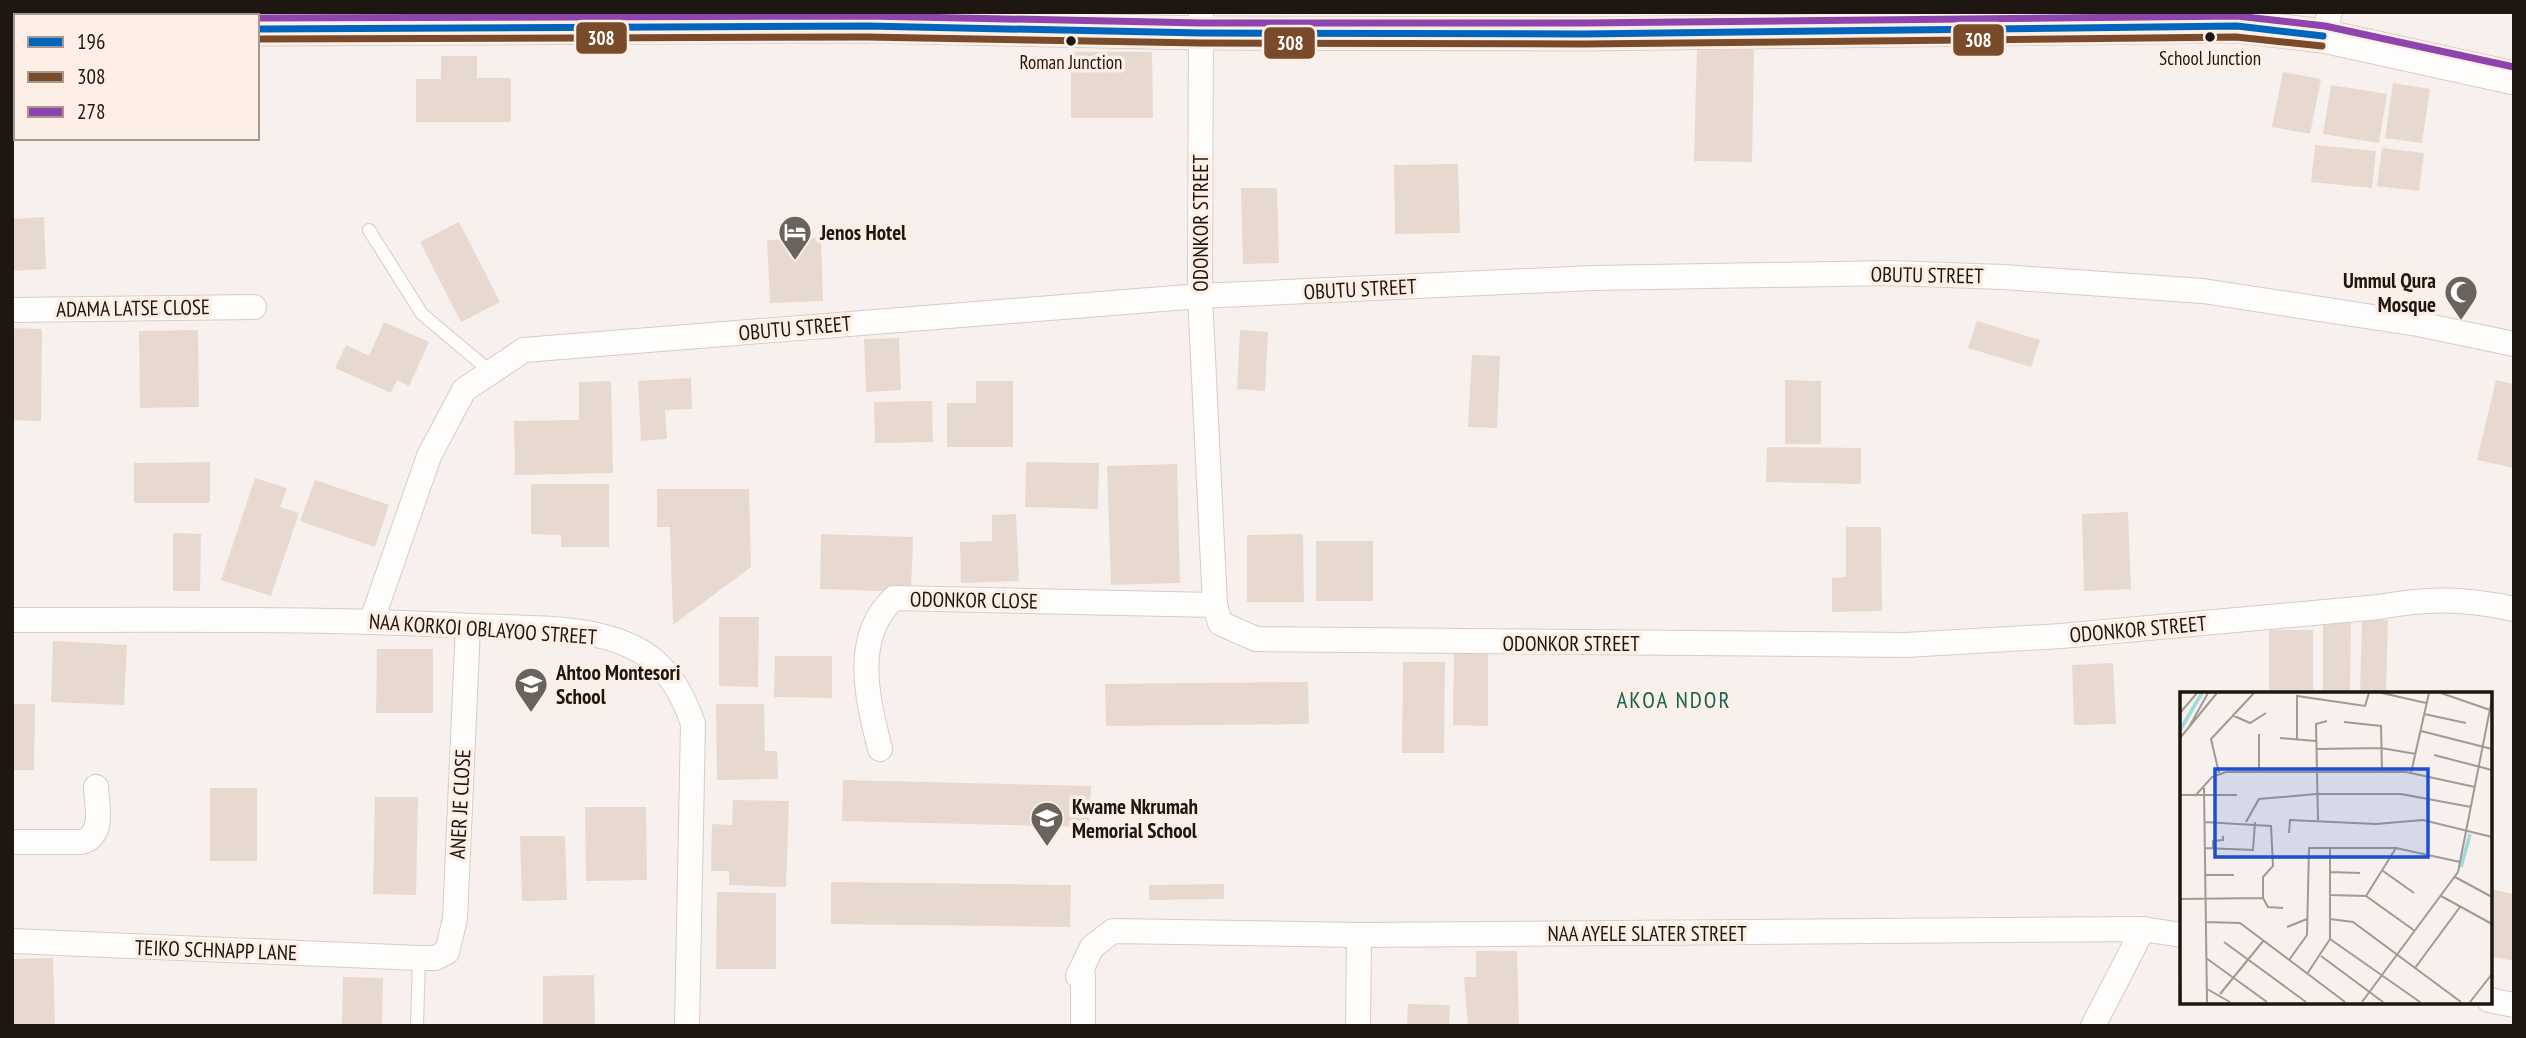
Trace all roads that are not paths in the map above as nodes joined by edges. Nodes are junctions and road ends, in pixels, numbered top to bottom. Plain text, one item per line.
1 (524, 20) edge
2 (644, 20) edge
3 (1979, 21) edge
4 (1201, 23) edge
5 (2326, 24) edge
6 (259, 29) edge
7 (2514, 78) edge
8 (369, 230) dead end
9 (1200, 296) junction
10 (254, 307) dead end
11 (12, 310) edge
12 (2514, 344) edge
13 (491, 372) junction
14 (1215, 605) junction
15 (2514, 609) edge
16 (12, 620) edge
17 (372, 620) junction
18 (468, 626) junction
19 (880, 749) dead end
20 (96, 788) dead end
21 (12, 842) edge
22 (2143, 929) junction
23 (1359, 935) junction
24 (2180, 935) edge
25 (12, 941) edge
26 (419, 958) junction
27 (2491, 1000) edge
28 (2514, 1005) edge
29 (417, 1026) edge
30 (687, 1026) edge
31 (1083, 1026) edge
32 (1358, 1026) edge
33 (2093, 1026) edge

1 - 2 street
1 - 6 street
2 - 4 street
3 - 4 street
3 - 5 street
4 - 9 street, ODONKOR STREET
5 - 7 street
8 - 13 lane
9 - 12 street, OBUTU STREET
9 - 13 street, OBUTU STREET
9 - 14 street, ODONKOR STREET
10 - 11 street, ADAMA LATSE CLOSE
13 - 17 street, OBUTU STREET
14 - 15 street, ODONKOR STREET
14 - 19 street, ODONKOR CLOSE
16 - 17 street, NAA KORKOI OBLAYOO STREET
17 - 18 street, NAA KORKOI OBLAYOO STREET
18 - 26 street, ANER JE CLOSE
18 - 30 street, NAA KORKOI OBLAYOO STREET
20 - 21 street
22 - 23 street, NAA AYELE SLATER STREET
22 - 24 street, NAA AYELE SLATER STREET
22 - 33 street
23 - 31 street, NAA AYELE SLATER STREET
23 - 32 street
25 - 26 street, TEIKO SCHNAPP LANE
26 - 29 lane
27 - 28 street

